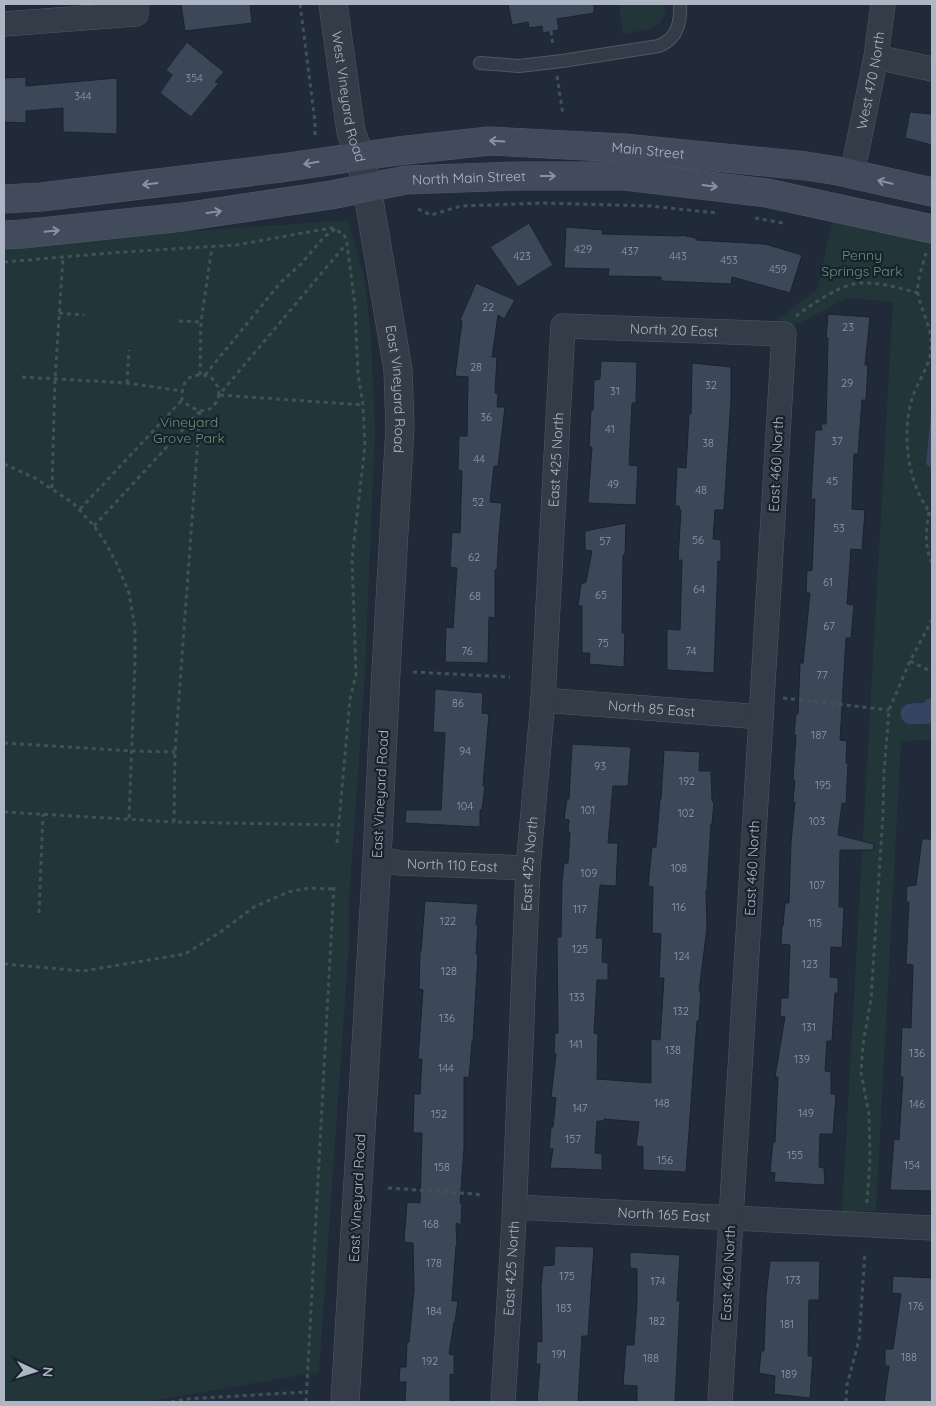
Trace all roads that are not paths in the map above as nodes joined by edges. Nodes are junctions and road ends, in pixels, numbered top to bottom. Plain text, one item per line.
1 (333, 4) edge
2 (680, 4) edge
3 (883, 4) edge
4 (136, 9) edge
5 (4, 24) edge
6 (876, 57) junction
7 (480, 63) dead end
8 (932, 69) edge
9 (360, 157) junction
10 (847, 163) junction
11 (367, 188) junction
12 (932, 192) edge
13 (4, 199) edge
14 (4, 235) edge
15 (929, 241) edge
16 (563, 326) joint
17 (787, 326) joint
18 (543, 700) junction
19 (761, 717) junction
20 (377, 858) junction
21 (528, 868) junction
22 (515, 1207) junction
23 (732, 1218) junction
24 (932, 1228) edge
25 (345, 1402) edge
26 (503, 1402) edge
27 (720, 1402) edge

1 - 9 street, West Vineyard Road
2 - 7 lane
3 - 6 street, West 470 North
4 - 5 street
6 - 8 street
6 - 10 street, West 470 North
10 -> 9 main road, Main Street
9 - 11 street, West Vineyard Road
9 -> 13 main road
12 -> 10 main road, Main Street
14 -> 11 main road, North Main Street
11 -> 15 main road, North Main Street
11 - 20 street, East Vineyard Road
16 - 17 street, North 20 East
16 - 18 street, East 425 North
17 - 19 street, East 460 North
18 - 19 street, North 85 East
18 - 21 street, East 425 North
19 - 23 street, East 460 North
20 - 21 street, North 110 East
20 - 25 street, East Vineyard Road
21 - 22 street, East 425 North
22 - 23 street, North 165 East
22 - 26 street, East 425 North
23 - 24 street, North 165 East
23 - 27 street, East 460 North

